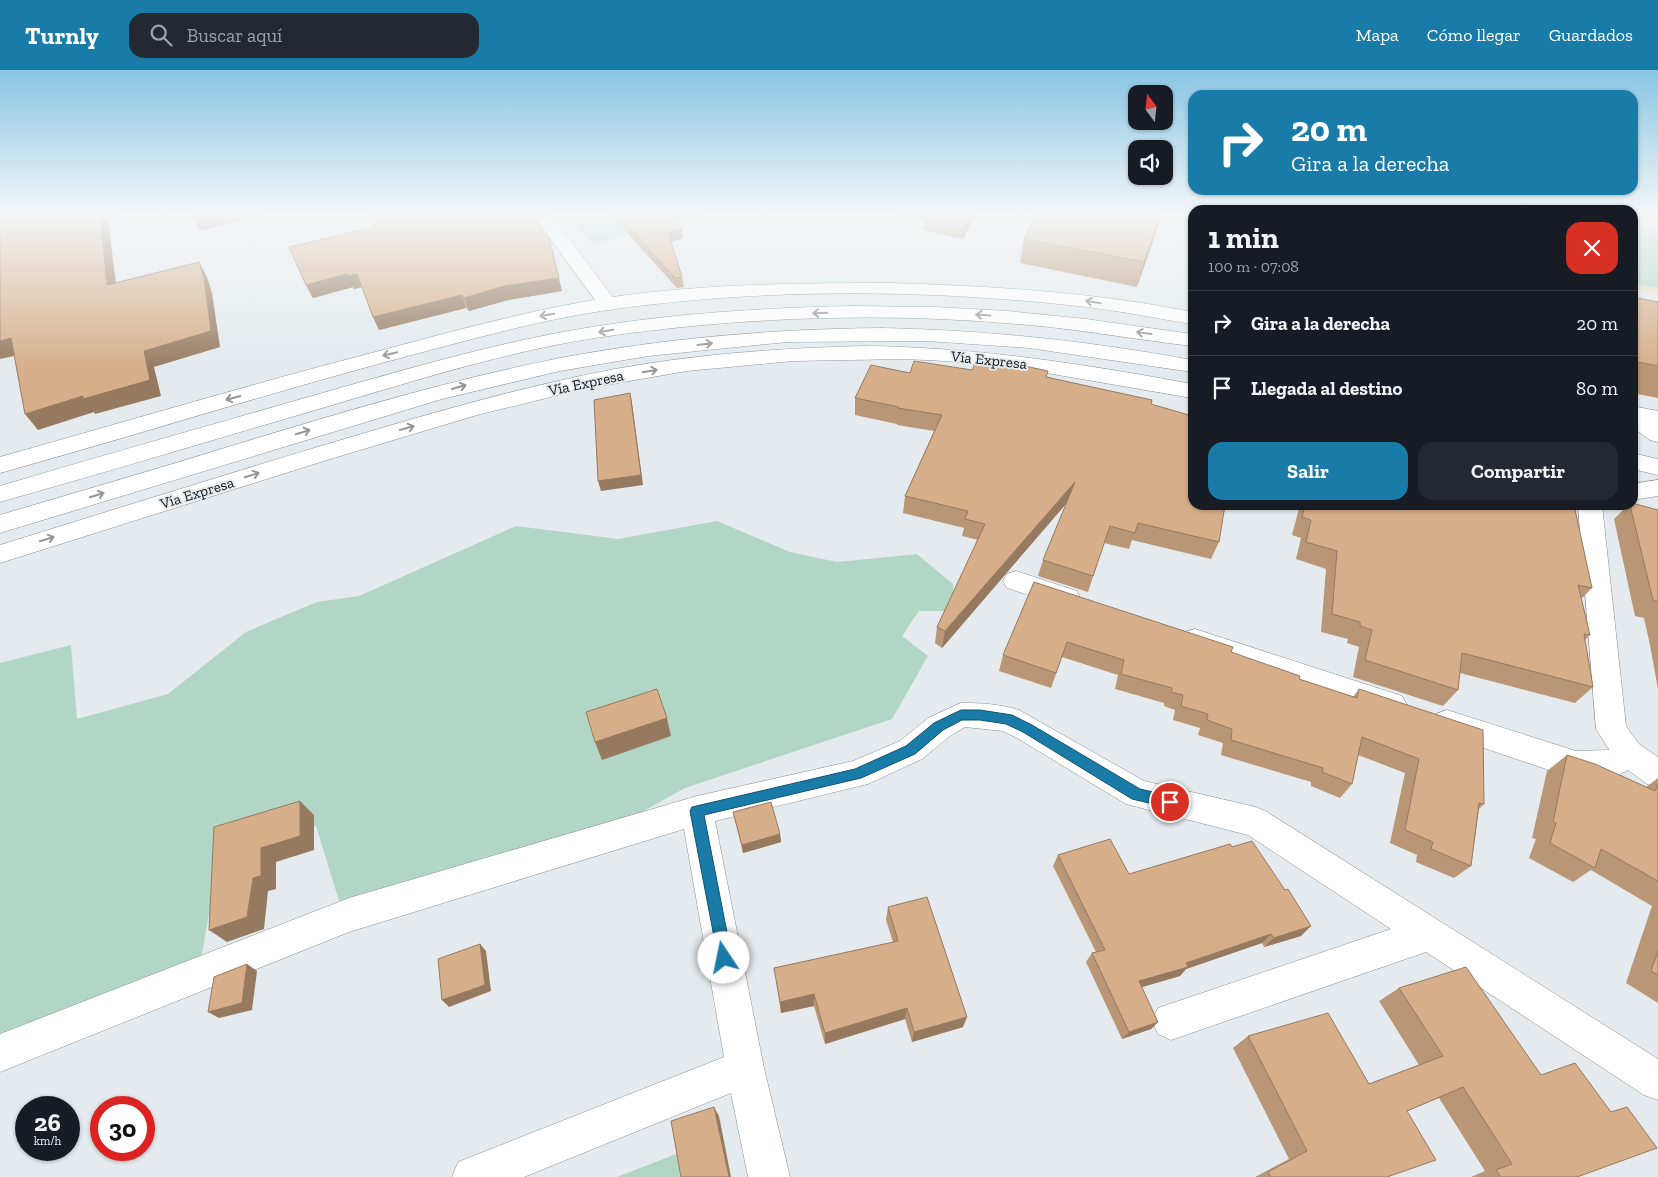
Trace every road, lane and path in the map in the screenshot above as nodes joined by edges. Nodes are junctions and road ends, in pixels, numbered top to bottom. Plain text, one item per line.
1 (580, 267) edge
2 (608, 304) junction
3 (1188, 317) edge
4 (1188, 339) edge
5 (1188, 365) edge
6 (1188, 390) edge
7 (1638, 414) edge
8 (1658, 418) edge
9 (1638, 421) edge
10 (1638, 435) edge
11 (1658, 435) edge
12 (1658, 439) edge
13 (0, 465) edge
14 (1638, 466) edge
15 (1658, 483) edge
16 (1638, 490) edge
17 (0, 494) edge
18 (1590, 510) edge
19 (0, 524) edge
20 (0, 554) edge
21 (1016, 581) dead end
22 (1092, 606) edge
23 (1168, 631) edge
24 (1628, 753) junction
25 (1658, 774) edge
26 (697, 811) junction
27 (1427, 934) junction
28 (1171, 1021) dead end
29 (0, 1053) edge
30 (745, 1068) junction
31 (1658, 1081) edge
32 (473, 1177) edge
33 (769, 1177) edge

1 - 2 main road
3 -> 2 main road
2 -> 13 main road
4 -> 17 main road
19 -> 5 main road, Vía Expresa
20 -> 6 main road, Vía Expresa
7 - 8 main road
9 - 11 main road
10 - 12 main road
14 - 15 main road
15 - 16 main road
18 - 24 main road
21 - 22 main road
23 - 24 main road
24 - 25 main road
26 - 27 main road
26 - 29 main road
26 - 30 main road
27 - 28 main road
27 - 31 main road
30 - 32 main road
30 - 33 main road

